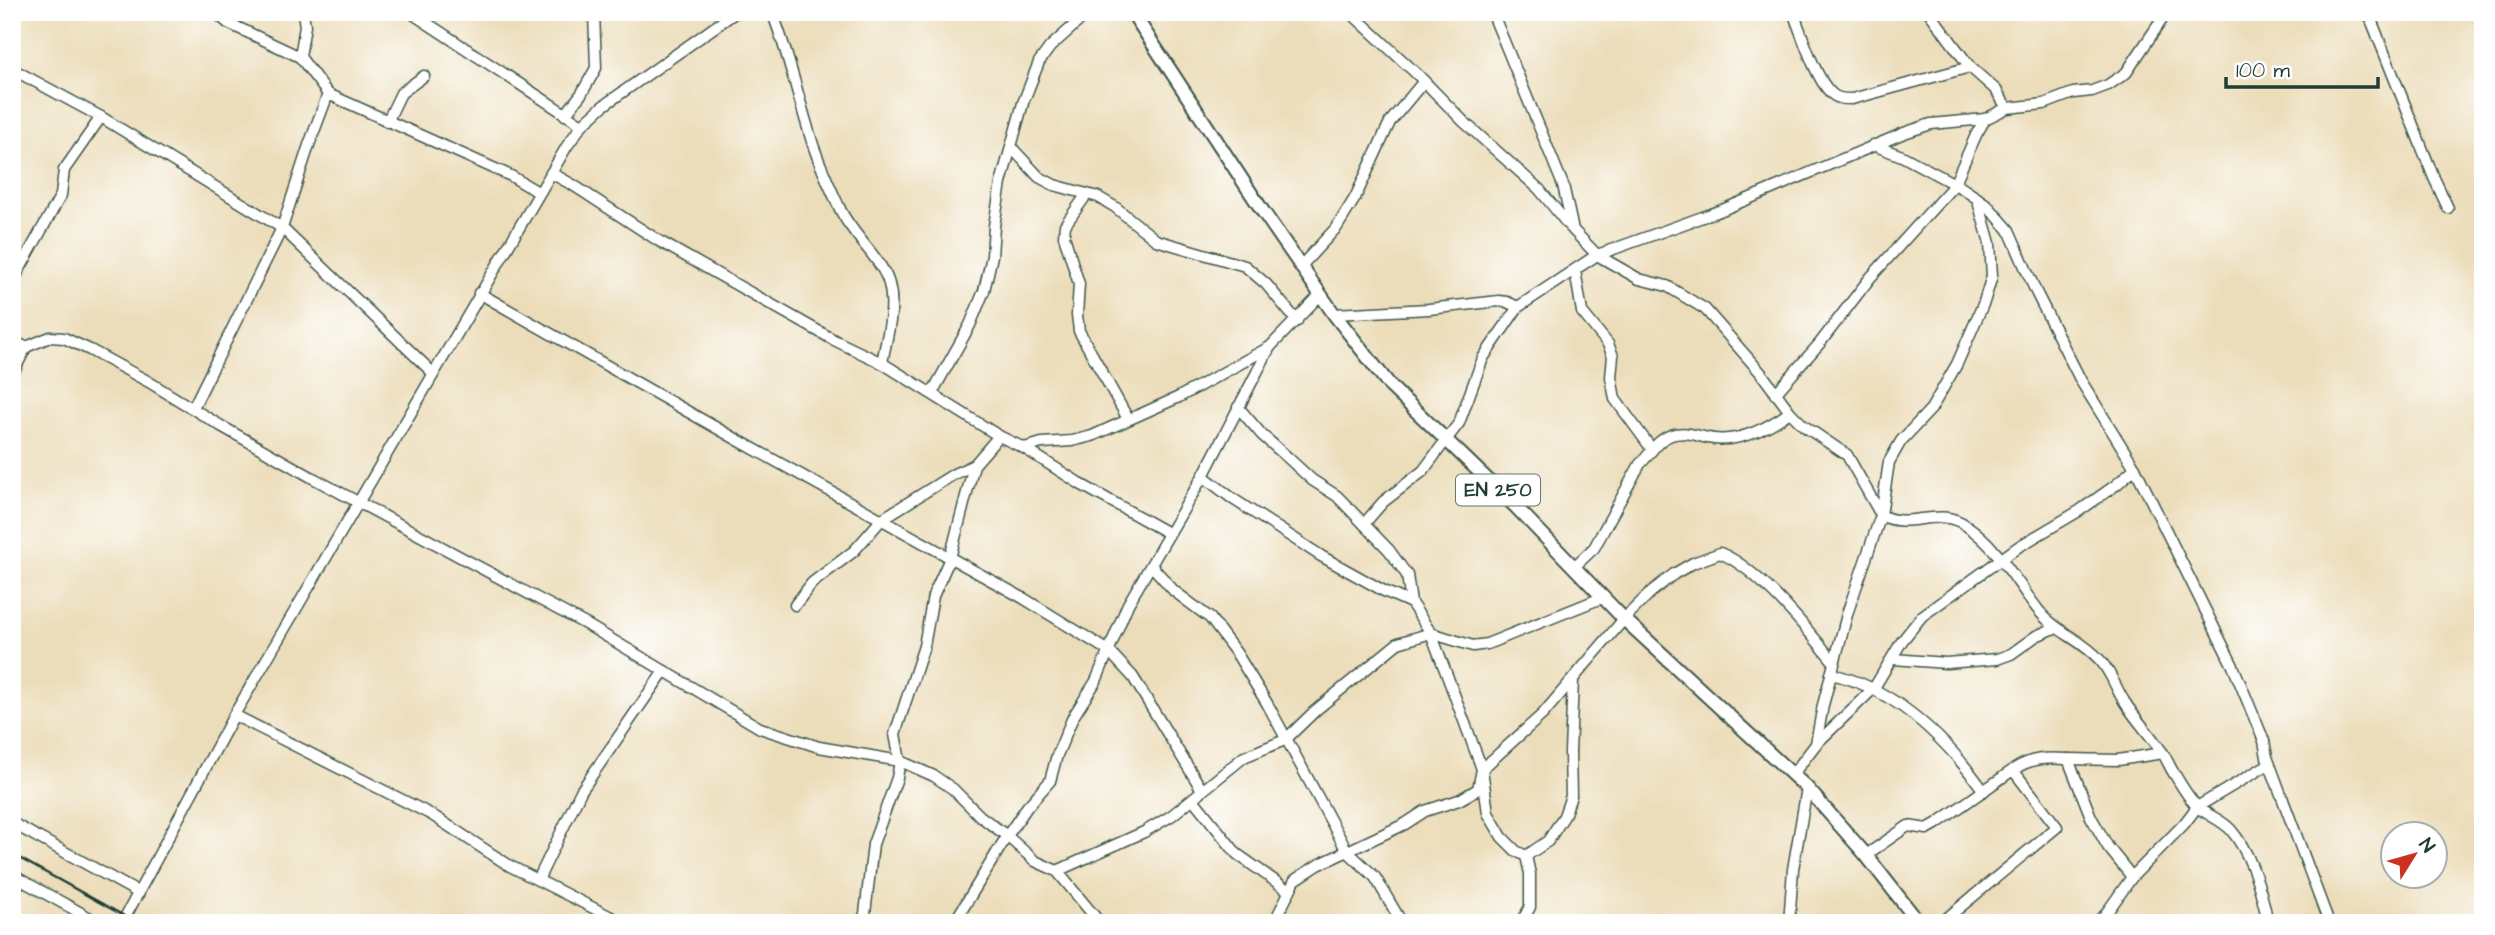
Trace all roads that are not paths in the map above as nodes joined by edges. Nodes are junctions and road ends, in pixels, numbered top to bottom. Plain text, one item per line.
1 (215, 12) edge
2 (303, 12) edge
3 (410, 12) edge
4 (594, 12) edge
5 (736, 12) edge
6 (772, 12) edge
7 (1089, 12) edge
8 (1132, 12) edge
9 (1350, 12) edge
10 (1492, 12) edge
11 (1793, 12) edge
12 (1929, 12) edge
13 (2167, 12) edge
14 (2368, 12) edge
15 (300, 57) junction
16 (1970, 67) junction
17 (12, 69) edge
18 (424, 76) dead end
19 (1424, 82) junction
20 (328, 94) junction
21 (2007, 108) junction
22 (565, 115) junction
23 (101, 117) junction
24 (1985, 119) junction
25 (387, 122) junction
26 (582, 125) junction
27 (1872, 145) junction
28 (1011, 147) junction
29 (551, 173) junction
30 (1954, 185) junction
31 (538, 192) junction
32 (1087, 194) junction
33 (1977, 198) junction
34 (2448, 208) dead end
35 (282, 228) junction
36 (1573, 230) junction
37 (1597, 256) junction
38 (1301, 266) junction
39 (1575, 270) junction
40 (12, 283) edge
41 (479, 293) junction
42 (1321, 294) junction
43 (1518, 307) junction
44 (1334, 314) junction
45 (1297, 321) junction
46 (12, 341) edge
47 (26, 347) junction
48 (1270, 347) junction
49 (882, 363) junction
50 (433, 373) junction
51 (12, 375) edge
52 (932, 393) junction
53 (1775, 394) junction
54 (1238, 407) junction
55 (193, 408) junction
56 (1790, 412) junction
57 (1128, 419) junction
58 (999, 436) junction
59 (1446, 440) junction
60 (1024, 448) junction
61 (1651, 448) junction
62 (975, 465) junction
63 (2135, 468) junction
64 (1203, 476) junction
65 (358, 501) junction
66 (1881, 515) junction
67 (882, 519) junction
68 (1364, 524) junction
69 (1168, 533) junction
70 (950, 558) junction
71 (2001, 559) junction
72 (1152, 565) junction
73 (1575, 566) junction
74 (1604, 597) junction
75 (1411, 603) junction
76 (795, 605) dead end
77 (1624, 619) junction
78 (2054, 628) junction
79 (1430, 633) junction
80 (1109, 652) junction
81 (1893, 659) junction
82 (1834, 662) junction
83 (664, 671) junction
84 (1830, 674) junction
85 (1573, 680) junction
86 (1874, 688) junction
87 (234, 715) junction
88 (1285, 740) junction
89 (1816, 744) junction
90 (2163, 753) junction
91 (2068, 759) junction
92 (900, 761) junction
93 (2269, 764) junction
94 (1482, 769) junction
95 (2013, 769) junction
96 (1793, 774) junction
97 (1807, 788) junction
98 (1202, 790) junction
99 (1984, 791) junction
100 (1193, 799) junction
101 (2197, 807) junction
102 (12, 823) edge
103 (1006, 836) junction
104 (1347, 851) junction
105 (1526, 856) junction
106 (1866, 856) junction
107 (1057, 871) junction
108 (12, 875) edge
109 (2132, 877) junction
110 (538, 880) junction
111 (1289, 891) junction
112 (139, 893) junction
113 (99, 923) edge
114 (122, 923) edge
115 (623, 923) edge
116 (861, 923) edge
117 (954, 923) edge
118 (1100, 923) edge
119 (1274, 923) edge
120 (1402, 923) edge
121 (1521, 923) edge
122 (1789, 923) edge
123 (1919, 923) edge
124 (1941, 923) edge
125 (2095, 923) edge
126 (2268, 923) edge
127 (2329, 923) edge

1 - 15 street
2 - 15 street
3 - 22 street
4 - 22 street
5 - 26 street
6 - 49 street
7 - 28 street
8 - 38 main road, EN 250
9 - 19 street
10 - 36 street
11 - 16 street
12 - 16 street
13 - 21 street
14 - 34 street
15 - 20 street
16 - 21 street
17 - 23 street
18 - 25 street
19 - 36 street
19 - 38 street
20 - 25 street
20 - 35 street
21 - 24 street
22 - 26 street
23 - 35 street
23 - 40 street
24 - 27 street
24 - 30 street
25 - 31 street
26 - 29 street
27 - 30 street
27 - 37 street
28 - 32 street
28 - 52 street
29 - 31 street
29 - 49 street
30 - 33 street
30 - 53 street
31 - 41 street
32 - 45 street
32 - 57 street
33 - 63 street
33 - 66 street
35 - 50 street
35 - 55 street
36 - 37 street
37 - 39 street
37 - 53 street
38 - 42 main road, EN 250
39 - 43 street
39 - 61 street
41 - 50 street
41 - 67 street
42 - 44 main road, EN 250
42 - 45 street
43 - 44 street
43 - 59 street
44 - 59 main road, EN 250
45 - 48 street
46 - 47 street
47 - 51 street
47 - 55 street
48 - 54 street
48 - 57 street
49 - 52 street
50 - 65 street
52 - 58 street
53 - 56 street
54 - 64 street
54 - 68 street
55 - 65 street
56 - 61 street
56 - 66 street
57 - 60 street
58 - 60 street
58 - 62 street
59 - 68 street
59 - 73 main road, EN 250
60 - 69 street
61 - 73 street
62 - 67 street
62 - 70 street
63 - 71 street
63 - 93 street
64 - 69 street
64 - 75 street
65 - 83 street
65 - 87 street
66 - 71 street
66 - 82 street
67 - 70 street
67 - 76 street
68 - 75 street
69 - 72 street
70 - 80 street
70 - 92 street
71 - 78 street
71 - 81 street
72 - 80 street
72 - 88 street
73 - 74 main road, EN 250
74 - 77 main road, EN 250
74 - 79 street
75 - 79 street
77 - 82 street
77 - 85 street
77 - 96 main road, EN 250
78 - 81 street
78 - 90 street
79 - 88 street
79 - 94 street
80 - 98 street
80 - 103 street
81 - 86 street
82 - 84 street
83 - 92 street
83 - 110 street
84 - 86 street
84 - 89 street
85 - 94 street
85 - 105 street
86 - 89 street
86 - 99 street
87 - 110 street
87 - 112 street
88 - 98 street
88 - 104 street
89 - 96 street
90 - 91 street
90 - 101 street
91 - 95 street
91 - 109 street
92 - 103 street
92 - 116 street
93 - 101 street
93 - 127 street
94 - 104 street
94 - 105 street
95 - 99 street
95 - 124 street
96 - 97 main road, EN 250
97 - 106 main road, EN 250
97 - 122 street
98 - 100 street
99 - 106 street
100 - 107 street
100 - 111 street
101 - 109 street
101 - 126 street
102 - 112 street
103 - 107 street
103 - 117 street
104 - 111 street
104 - 120 street
105 - 121 street
106 - 123 main road, EN 250
107 - 118 street
108 - 113 street
109 - 125 street
110 - 115 street
111 - 119 street
112 - 114 street

